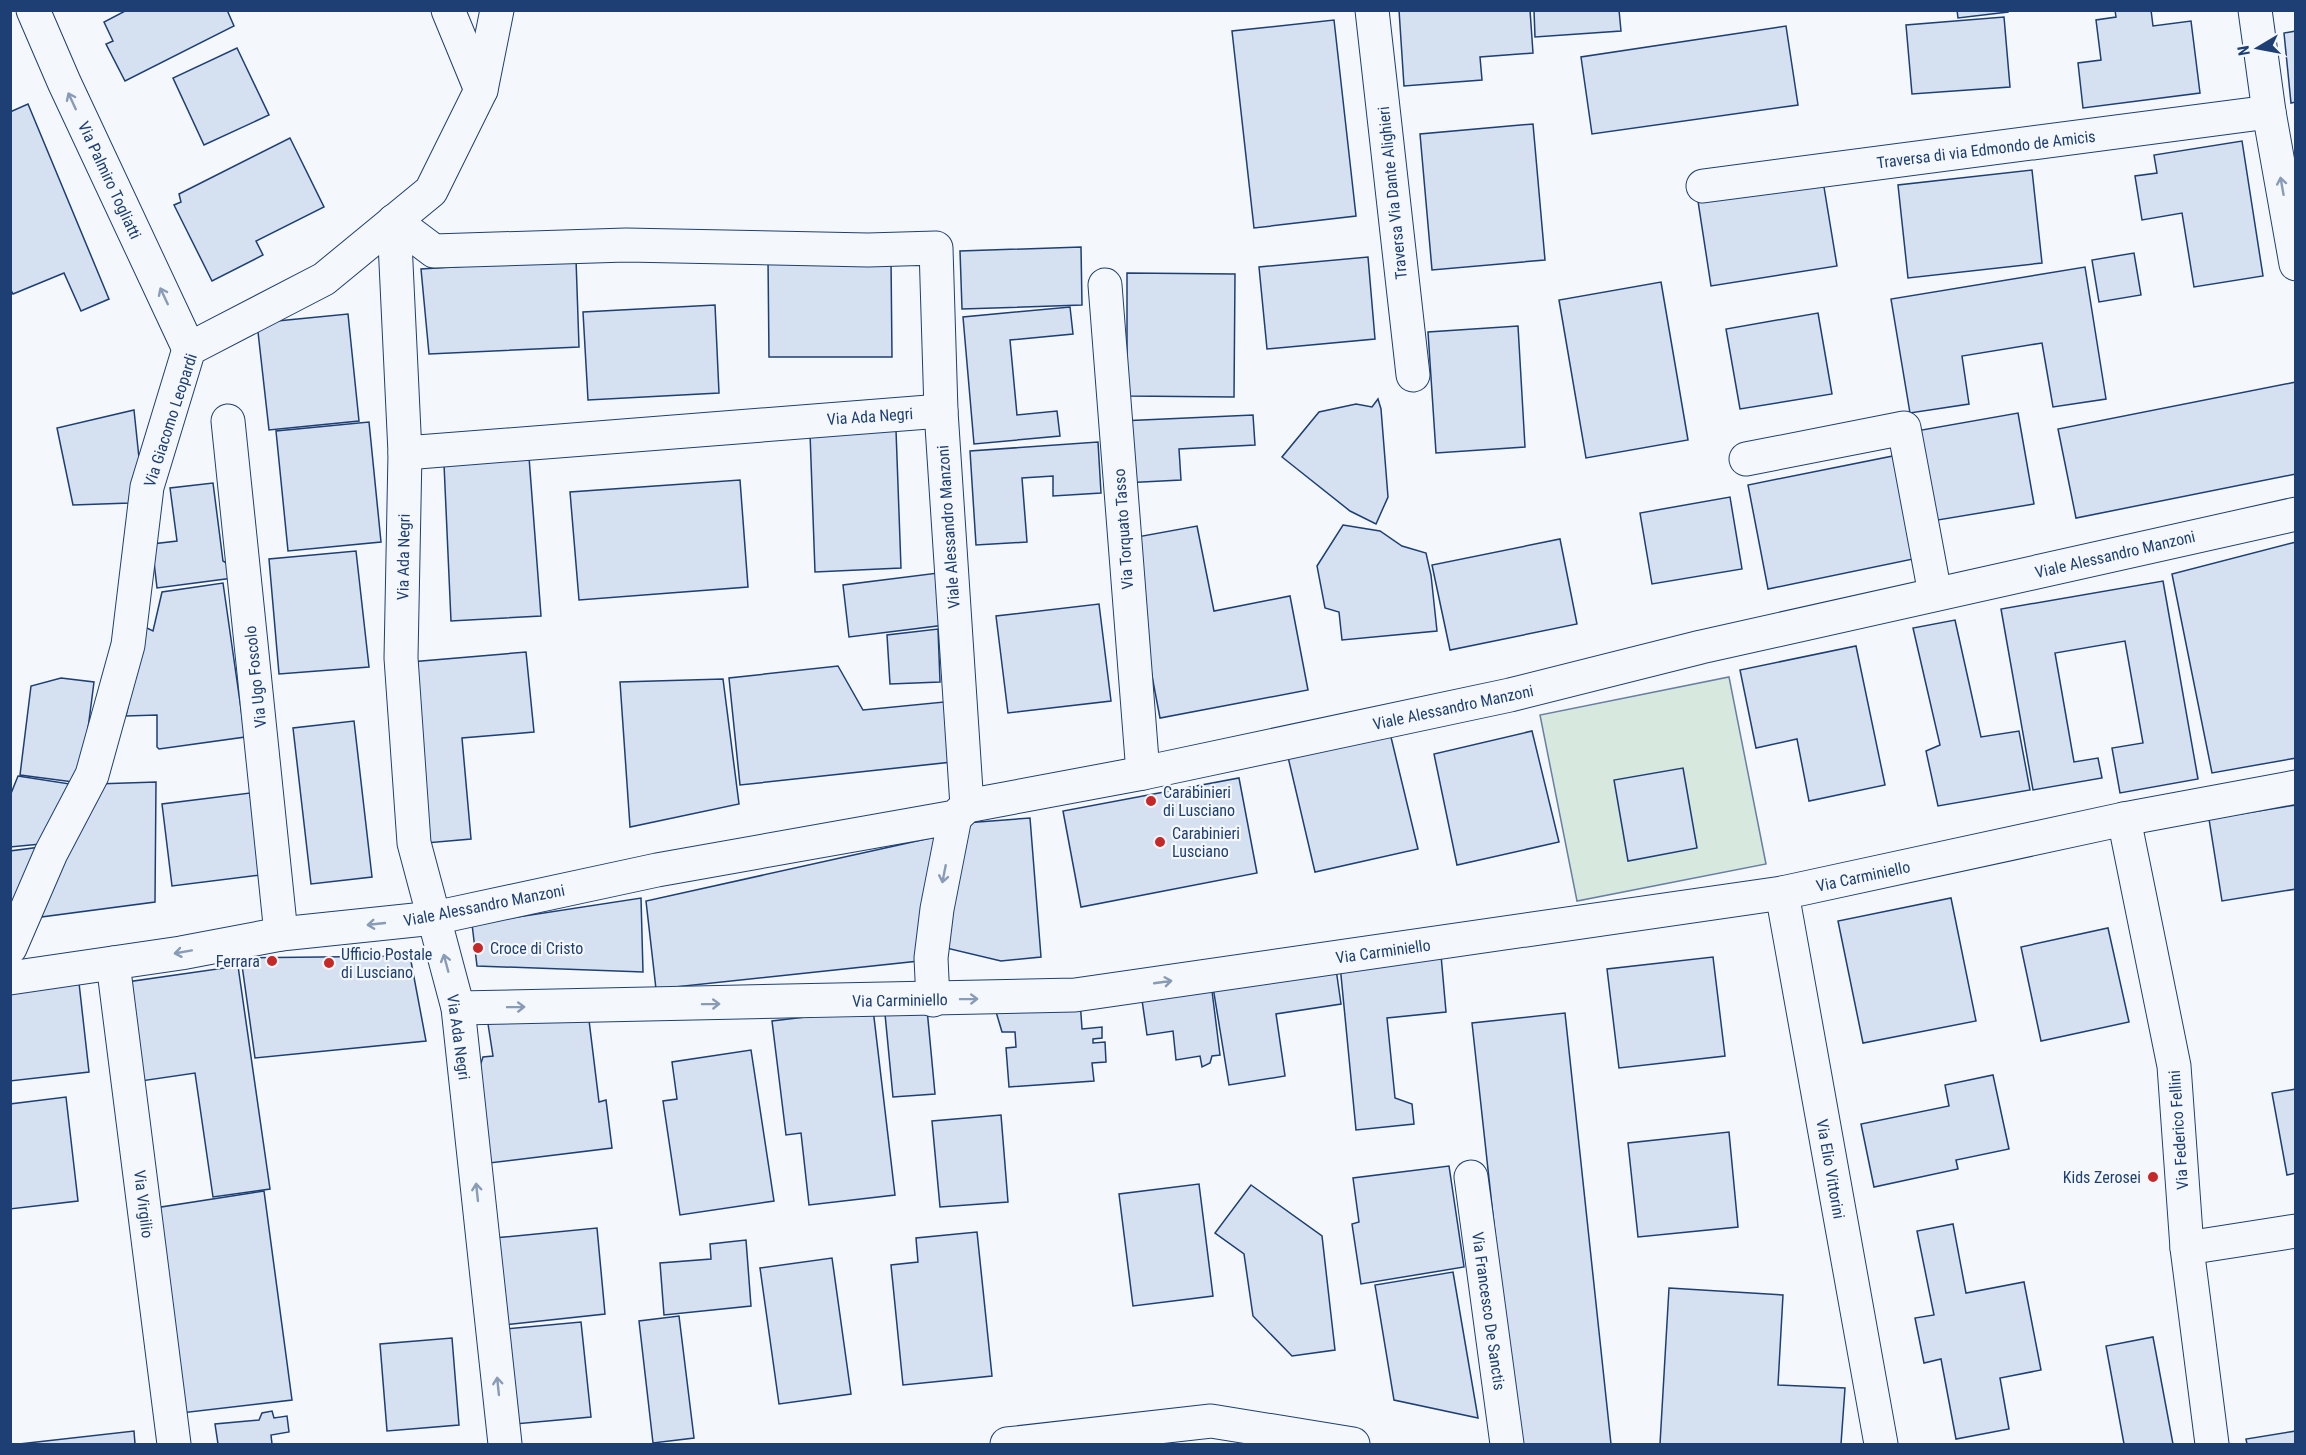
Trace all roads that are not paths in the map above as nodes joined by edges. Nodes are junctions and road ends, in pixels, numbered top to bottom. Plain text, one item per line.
1 (33, 10) edge
2 (448, 10) edge
3 (497, 10) edge
4 (1371, 10) edge
5 (2255, 10) edge
6 (481, 90) junction
7 (2269, 112) junction
8 (1703, 186) dead end
9 (394, 221) junction
10 (2295, 264) edge
11 (1105, 285) dead end
12 (189, 349) junction
13 (1413, 375) dead end
14 (940, 411) junction
15 (228, 421) dead end
16 (405, 453) junction
17 (1746, 459) dead end
18 (2295, 514) edge
19 (1935, 594) junction
20 (1143, 773) junction
21 (2295, 787) edge
22 (961, 811) junction
23 (2124, 819) junction
24 (1782, 893) junction
25 (434, 918) junction
26 (282, 934) junction
27 (10, 948) edge
28 (113, 963) junction
29 (10, 978) edge
30 (933, 1000) junction
31 (458, 1008) junction
32 (1471, 1177) dead end
33 (2295, 1231) edge
34 (2187, 1248) junction
35 (174, 1444) edge
36 (505, 1444) edge
37 (1007, 1444) edge
38 (1353, 1444) edge
39 (1507, 1444) edge
40 (1881, 1444) edge
41 (2212, 1444) edge

12 -> 1 street, Via Palmiro Togliatti
2 - 6 street
3 - 6 street, Via Giacomo Leopardi
4 - 13 street, Traversa Via Dante Alighieri
5 - 7 street
6 - 9 street, Via Giacomo Leopardi
7 - 8 street, Traversa di via Edmondo de Amicis
10 -> 7 street
9 - 12 street, Via Giacomo Leopardi
9 - 14 street, Viale Alessandro Manzoni
9 - 16 street, Via Ada Negri
11 - 20 street, Via Torquato Tasso
12 - 27 street, Via Giacomo Leopardi
14 - 16 street, Via Ada Negri
14 - 22 street, Viale Alessandro Manzoni
15 - 26 street, Via Ugo Foscolo
16 - 25 street, Via Ada Negri
17 - 19 street
18 - 19 street, Viale Alessandro Manzoni
19 - 20 street, Viale Alessandro Manzoni
20 - 22 street, Viale Alessandro Manzoni
21 - 23 street, Via Carminiello
22 - 25 street, Viale Alessandro Manzoni
22 -> 30 street, Viale Alessandro Manzoni
23 - 24 street, Via Carminiello
23 - 34 street, Via Federico Fellini
30 -> 24 street, Via Carminiello
24 - 40 street, Via Elio Vittorini
25 -> 26 street, Viale Alessandro Manzoni
31 -> 25 street, Via Ada Negri
26 -> 28 street, Viale Alessandro Manzoni
28 - 29 street, Viale Alessandro Manzoni
28 - 35 street, Via Virgilio
31 -> 30 street, Via Carminiello
36 -> 31 street, Via Ada Negri
32 - 39 street, Via Francesco De Sanctis
33 - 34 street
34 - 41 street, Via Federico Fellini
37 - 38 street

